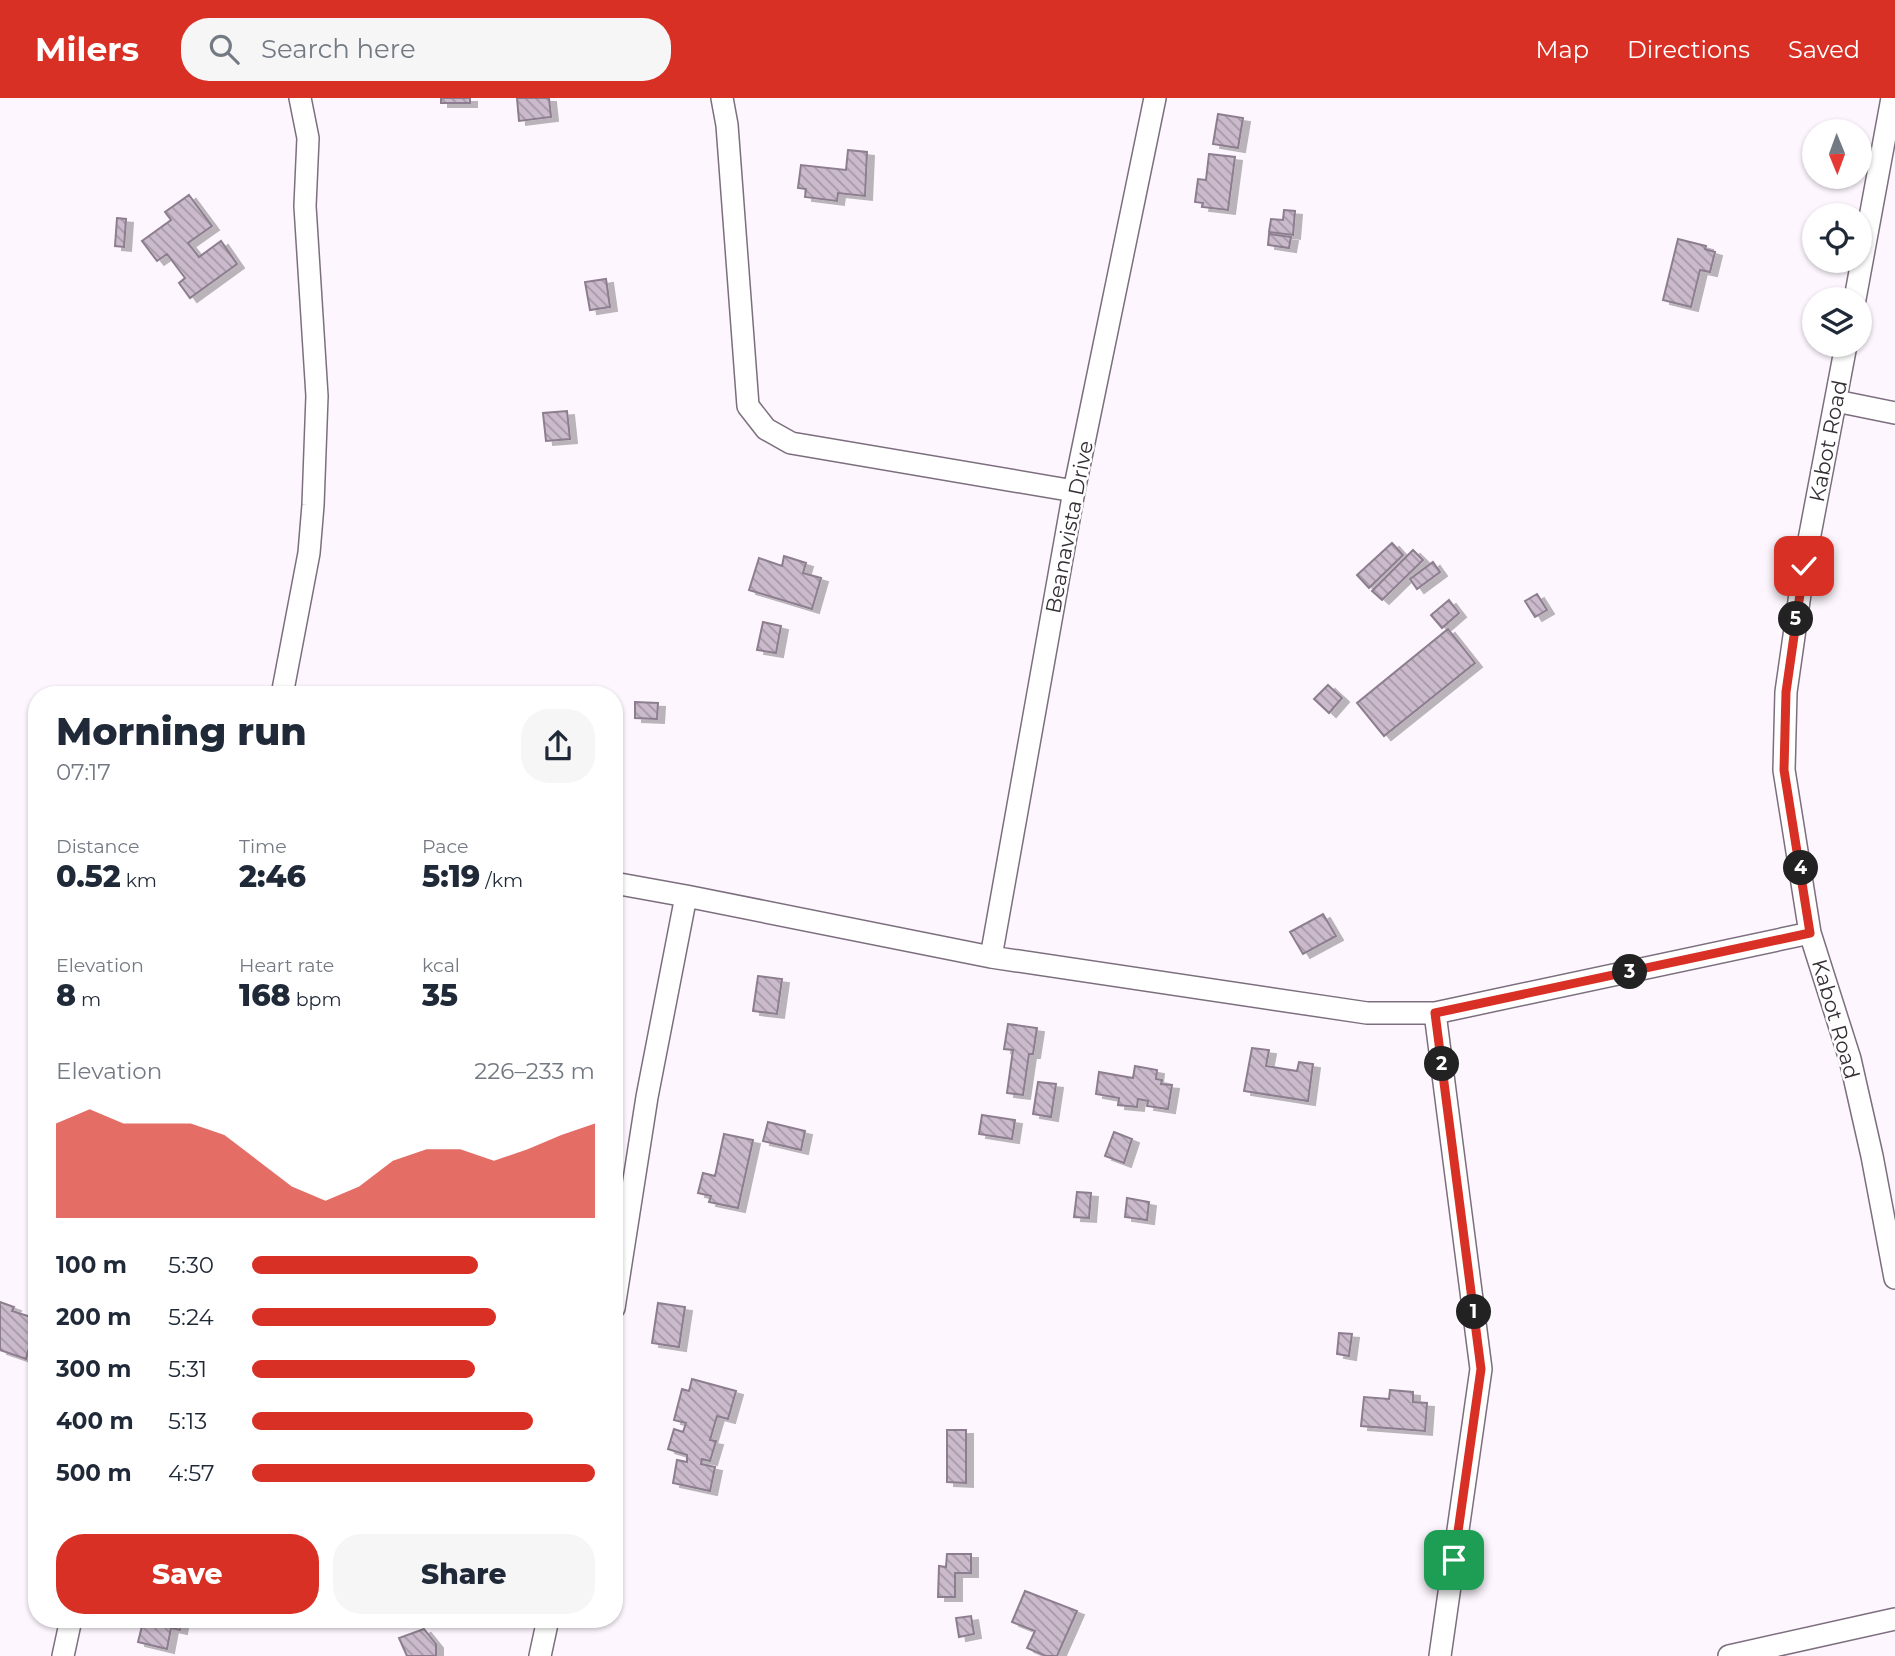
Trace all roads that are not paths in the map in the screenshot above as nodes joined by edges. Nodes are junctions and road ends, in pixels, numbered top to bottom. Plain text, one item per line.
1 (300, 98) edge
2 (722, 98) edge
3 (1156, 98) edge
4 (1892, 98) edge
5 (1857, 287) edge
6 (1844, 357) edge
7 (1836, 401) junction
8 (1895, 413) edge
9 (1074, 491) junction
10 (284, 686) edge
11 (623, 885) edge
12 (686, 896) junction
13 (1810, 933) junction
14 (990, 957) junction
15 (1435, 1013) junction
16 (623, 1241) edge
17 (1895, 1278) edge
18 (1895, 1619) edge
19 (69, 1628) edge
20 (546, 1628) edge
21 (63, 1656) edge
22 (540, 1656) edge
23 (1440, 1656) edge
24 (1730, 1656) edge

1 - 10 street
2 - 9 street
3 - 9 street, Beanavista Drive
4 - 5 street
6 - 7 street, Kabot Road
7 - 8 street
7 - 13 street, Kabot Road
9 - 14 street, Beanavista Drive
11 - 12 street
12 - 14 street
12 - 16 street
13 - 15 street
13 - 17 street, Kabot Road
14 - 15 street
15 - 23 street
18 - 24 street
19 - 21 street
20 - 22 street

